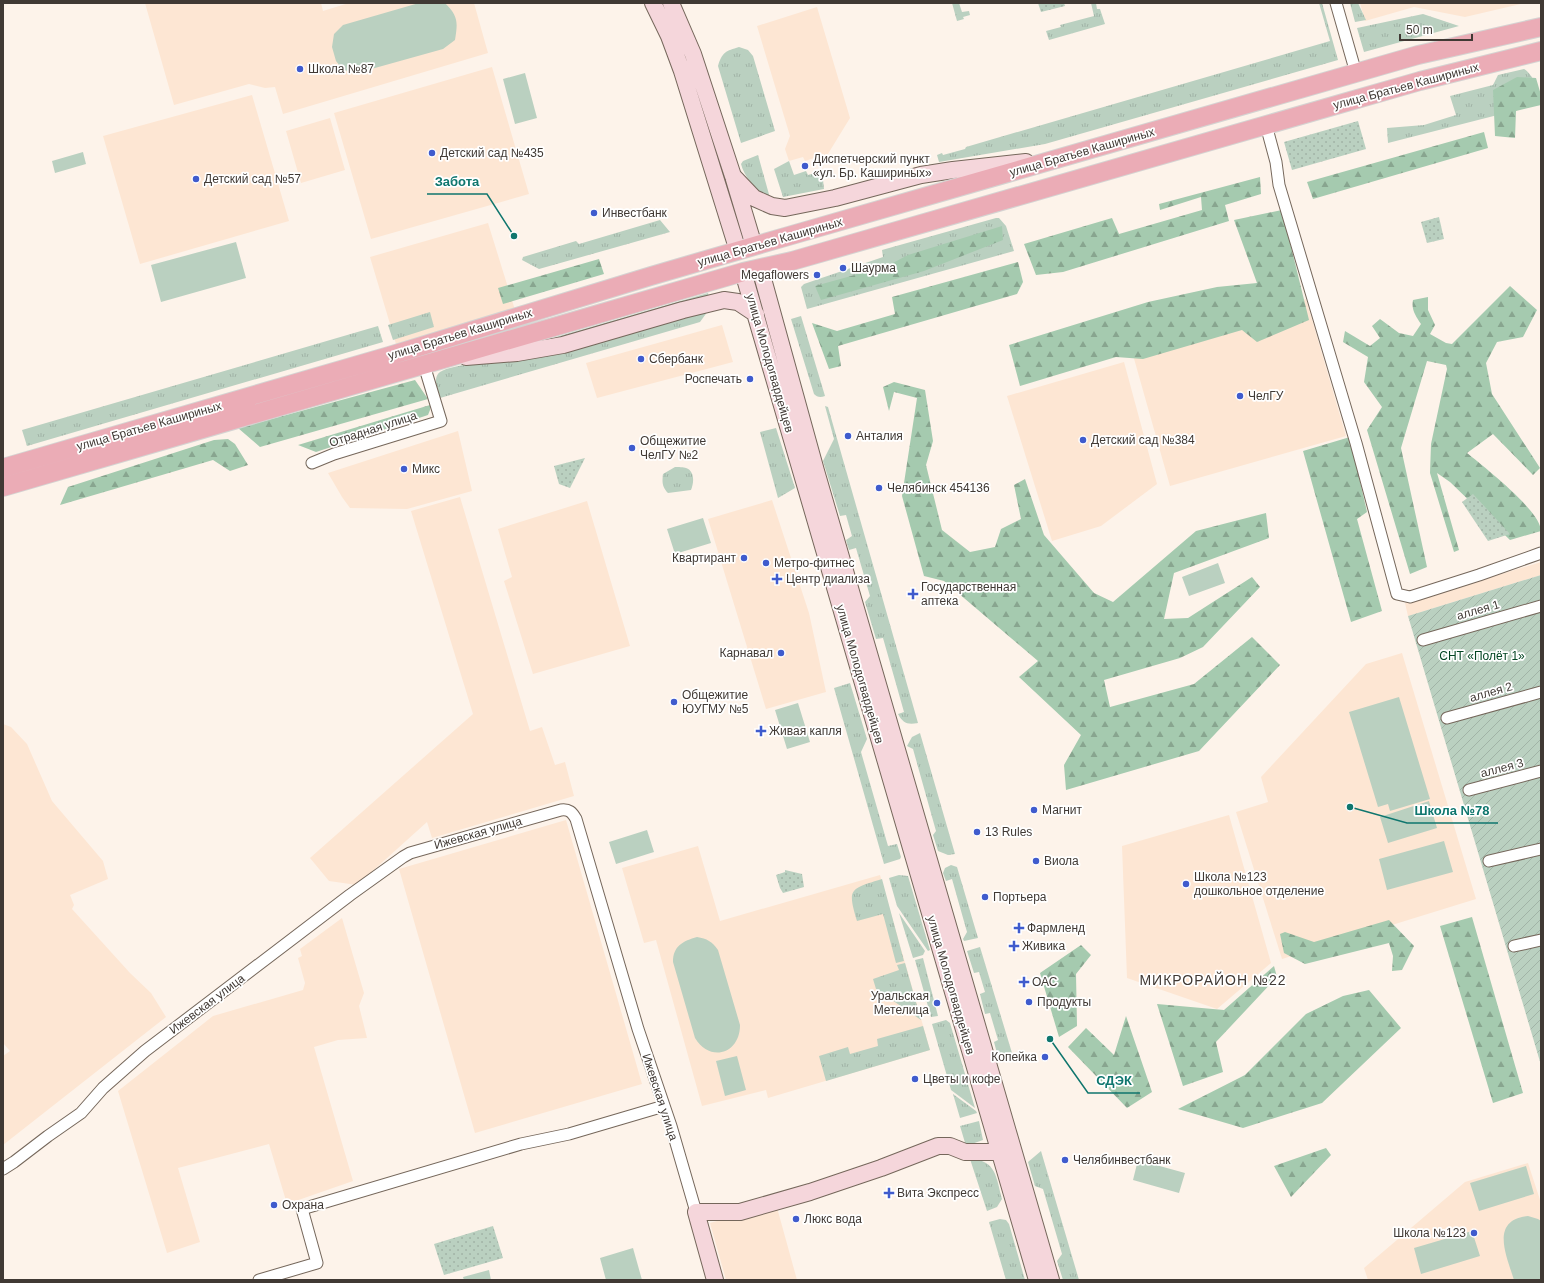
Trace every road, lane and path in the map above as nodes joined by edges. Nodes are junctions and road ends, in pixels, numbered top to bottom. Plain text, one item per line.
1 (653, 3) edge
2 (671, 3) edge
3 (1336, 3) edge
4 (1541, 27) edge
5 (684, 32) junction
6 (669, 36) junction
7 (1541, 51) edge
8 (1356, 73) junction
9 (1266, 125) junction
10 (1059, 159) junction
11 (733, 176) junction
12 (746, 248) junction
13 (752, 270) junction
14 (756, 314) junction
15 (445, 359) junction
16 (424, 365) junction
17 (312, 463) dead end
18 (3, 468) edge
19 (3, 487) edge
20 (1541, 553) edge
21 (1541, 606) edge
22 (1423, 640) dead end
23 (1541, 692) edge
24 (1447, 718) dead end
25 (1541, 771) edge
26 (1469, 790) dead end
27 (1541, 849) edge
28 (1489, 861) dead end
29 (1541, 940) edge
30 (1514, 946) dead end
31 (664, 1106) junction
32 (1006, 1150) junction
33 (3, 1168) edge
34 (696, 1212) junction
35 (259, 1280) edge
36 (715, 1280) edge
37 (1037, 1280) edge
38 (1051, 1280) edge

1 - 6 main road, улица Молодогвардейцев
2 - 5 main road, улица Молодогвардейцев
3 - 8 street
4 - 8 main road, улица Братьев Кашириных
5 - 6 main road
5 - 11 main road, улица Молодогвардейцев
6 - 12 main road, улица Молодогвардейцев
7 - 9 main road, улица Братьев Кашириных
8 - 10 main road, улица Братьев Кашириных
9 - 13 main road, улица Братьев Кашириных
9 - 20 street
10 - 11 main road
10 - 12 main road, улица Братьев Кашириных
11 - 12 main road, улица Молодогвардейцев
12 - 13 main road, улица Молодогвардейцев
12 - 18 main road, улица Братьев Кашириных
13 - 14 main road, улица Молодогвардейцев
13 - 15 main road, улица Братьев Кашириных
13 - 32 main road, улица Молодогвардейцев
14 - 15 main road
14 - 32 main road, улица Молодогвардейцев
15 - 16 main road, улица Братьев Кашириных
16 - 17 street, Отрадная улица
16 - 19 main road, улица Братьев Кашириных
21 - 22 street, аллея 1
23 - 24 street, аллея 2
25 - 26 street, аллея 3
27 - 28 street
29 - 30 street
31 - 33 street, Ижевская улица
31 - 34 street, Ижевская улица
31 - 35 street
32 - 34 main road
32 - 37 main road, улица Молодогвардейцев
32 - 38 main road, улица Молодогвардейцев
34 - 36 main road, Ижевская улица

